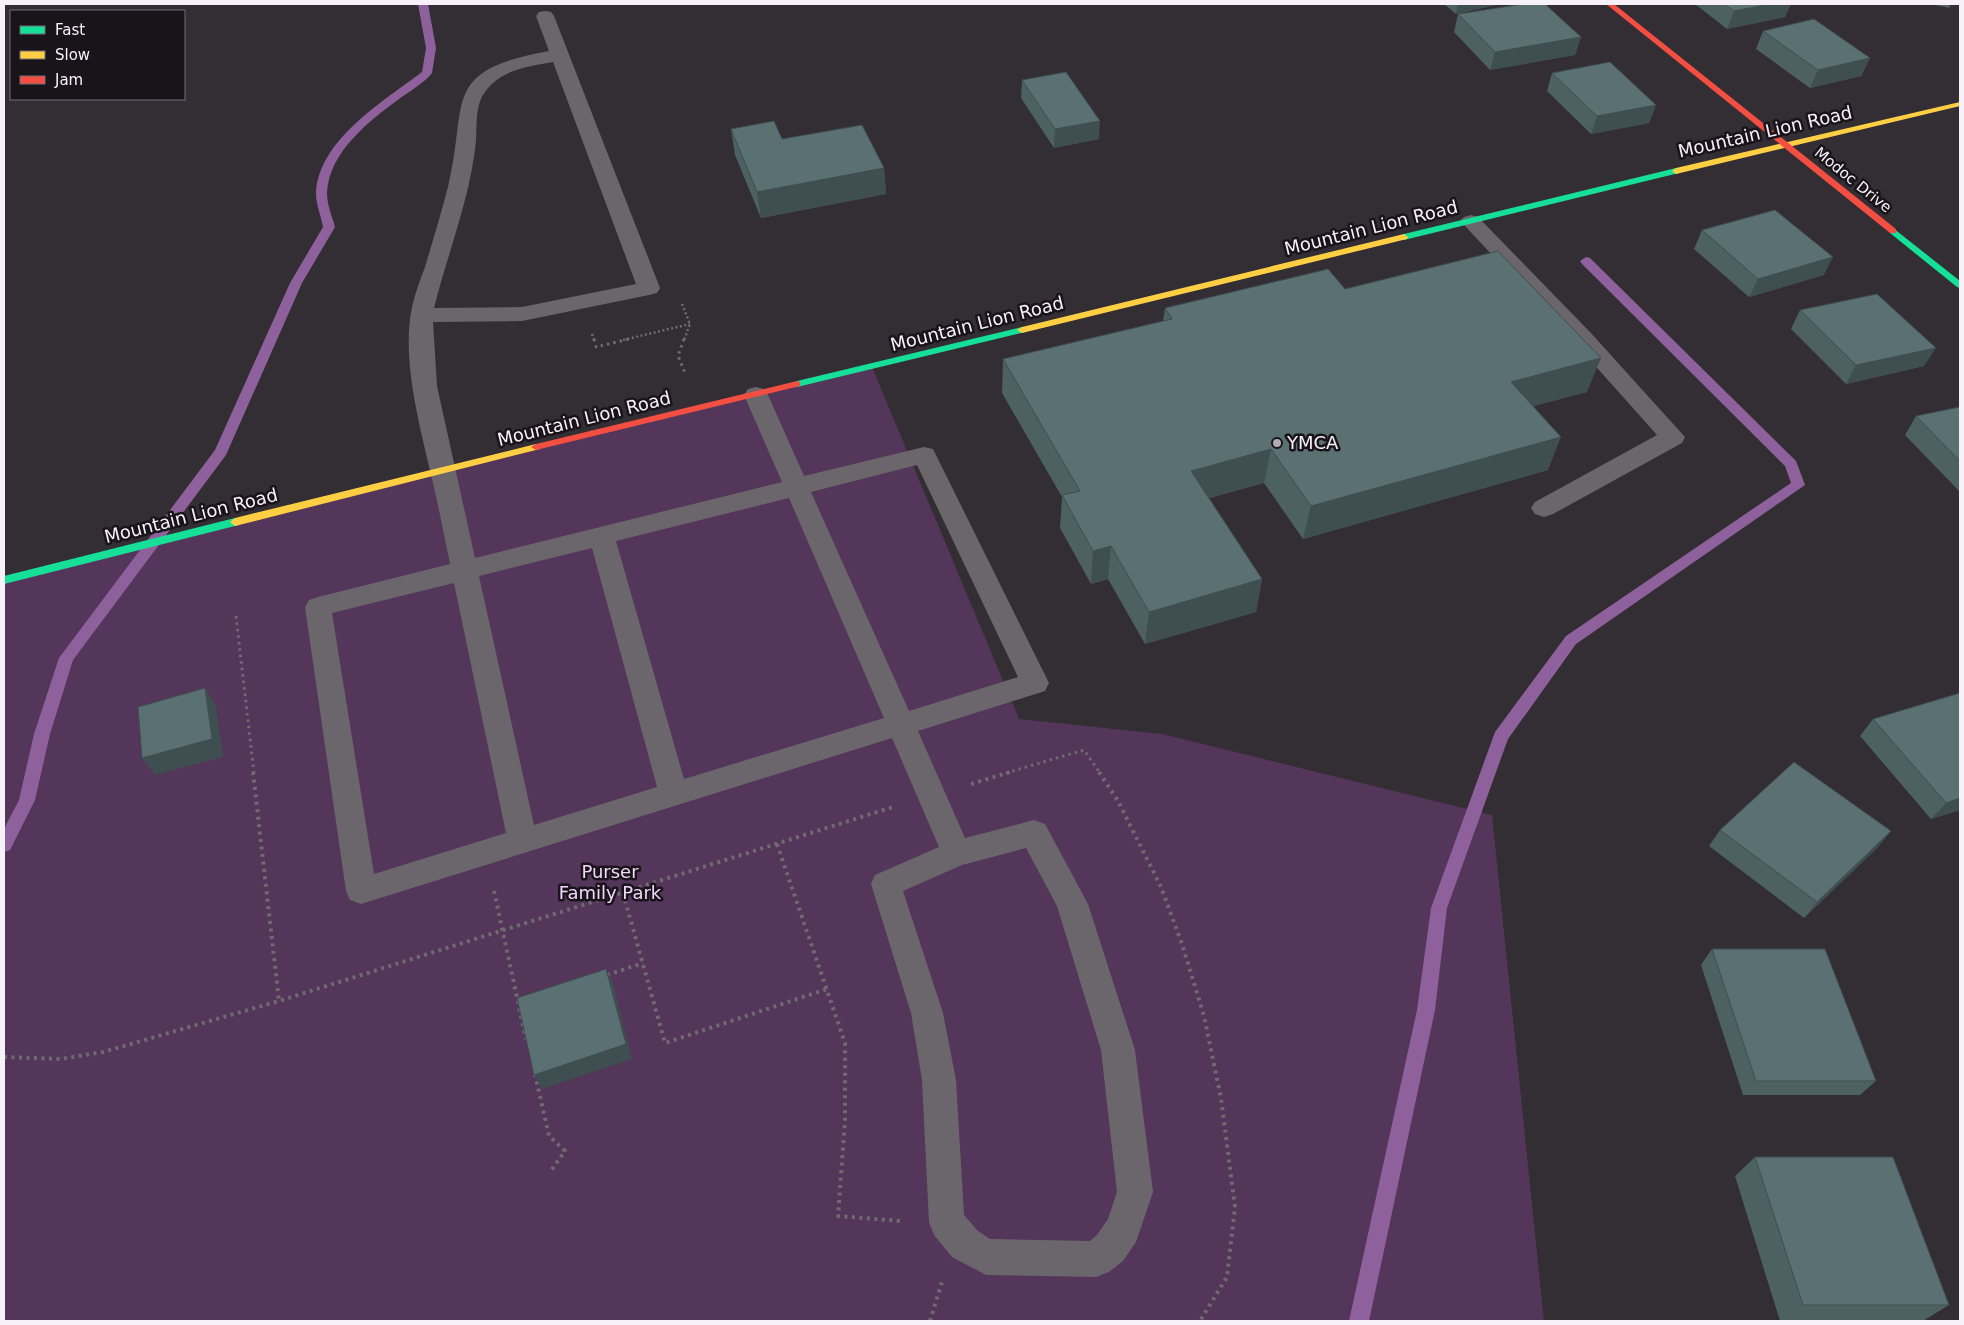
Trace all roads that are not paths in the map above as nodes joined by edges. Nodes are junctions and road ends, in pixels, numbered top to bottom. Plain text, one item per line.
1 (1610, 4) edge
2 (545, 16) dead end
3 (560, 55) junction
4 (1960, 104) edge
5 (1785, 145) junction
6 (1471, 221) junction
7 (1960, 285) edge
8 (422, 315) junction
9 (756, 395) junction
10 (443, 470) junction
11 (797, 488) junction
12 (1544, 508) dead end
13 (602, 536) junction
14 (464, 570) junction
15 (4, 580) edge
16 (900, 725) junction
17 (674, 794) junction
18 (522, 841) junction
19 (957, 853) junction

1 - 5 street, Modoc Drive
2 - 3 lane
3 - 8 lane
3 - 8 lane
4 - 5 street, Mountain Lion Road
5 - 6 street, Mountain Lion Road
5 - 7 street, Modoc Drive
6 - 9 street, Mountain Lion Road
6 - 12 lane
8 - 10 lane
9 - 10 street, Mountain Lion Road
9 - 11 lane
10 - 14 lane
10 - 15 street, Mountain Lion Road
11 - 13 lane
11 - 16 lane
11 - 16 lane
13 - 14 lane
13 - 17 lane
14 - 18 lane
14 - 18 lane
16 - 17 lane
16 - 19 lane
17 - 18 lane
19 - 19 lane

